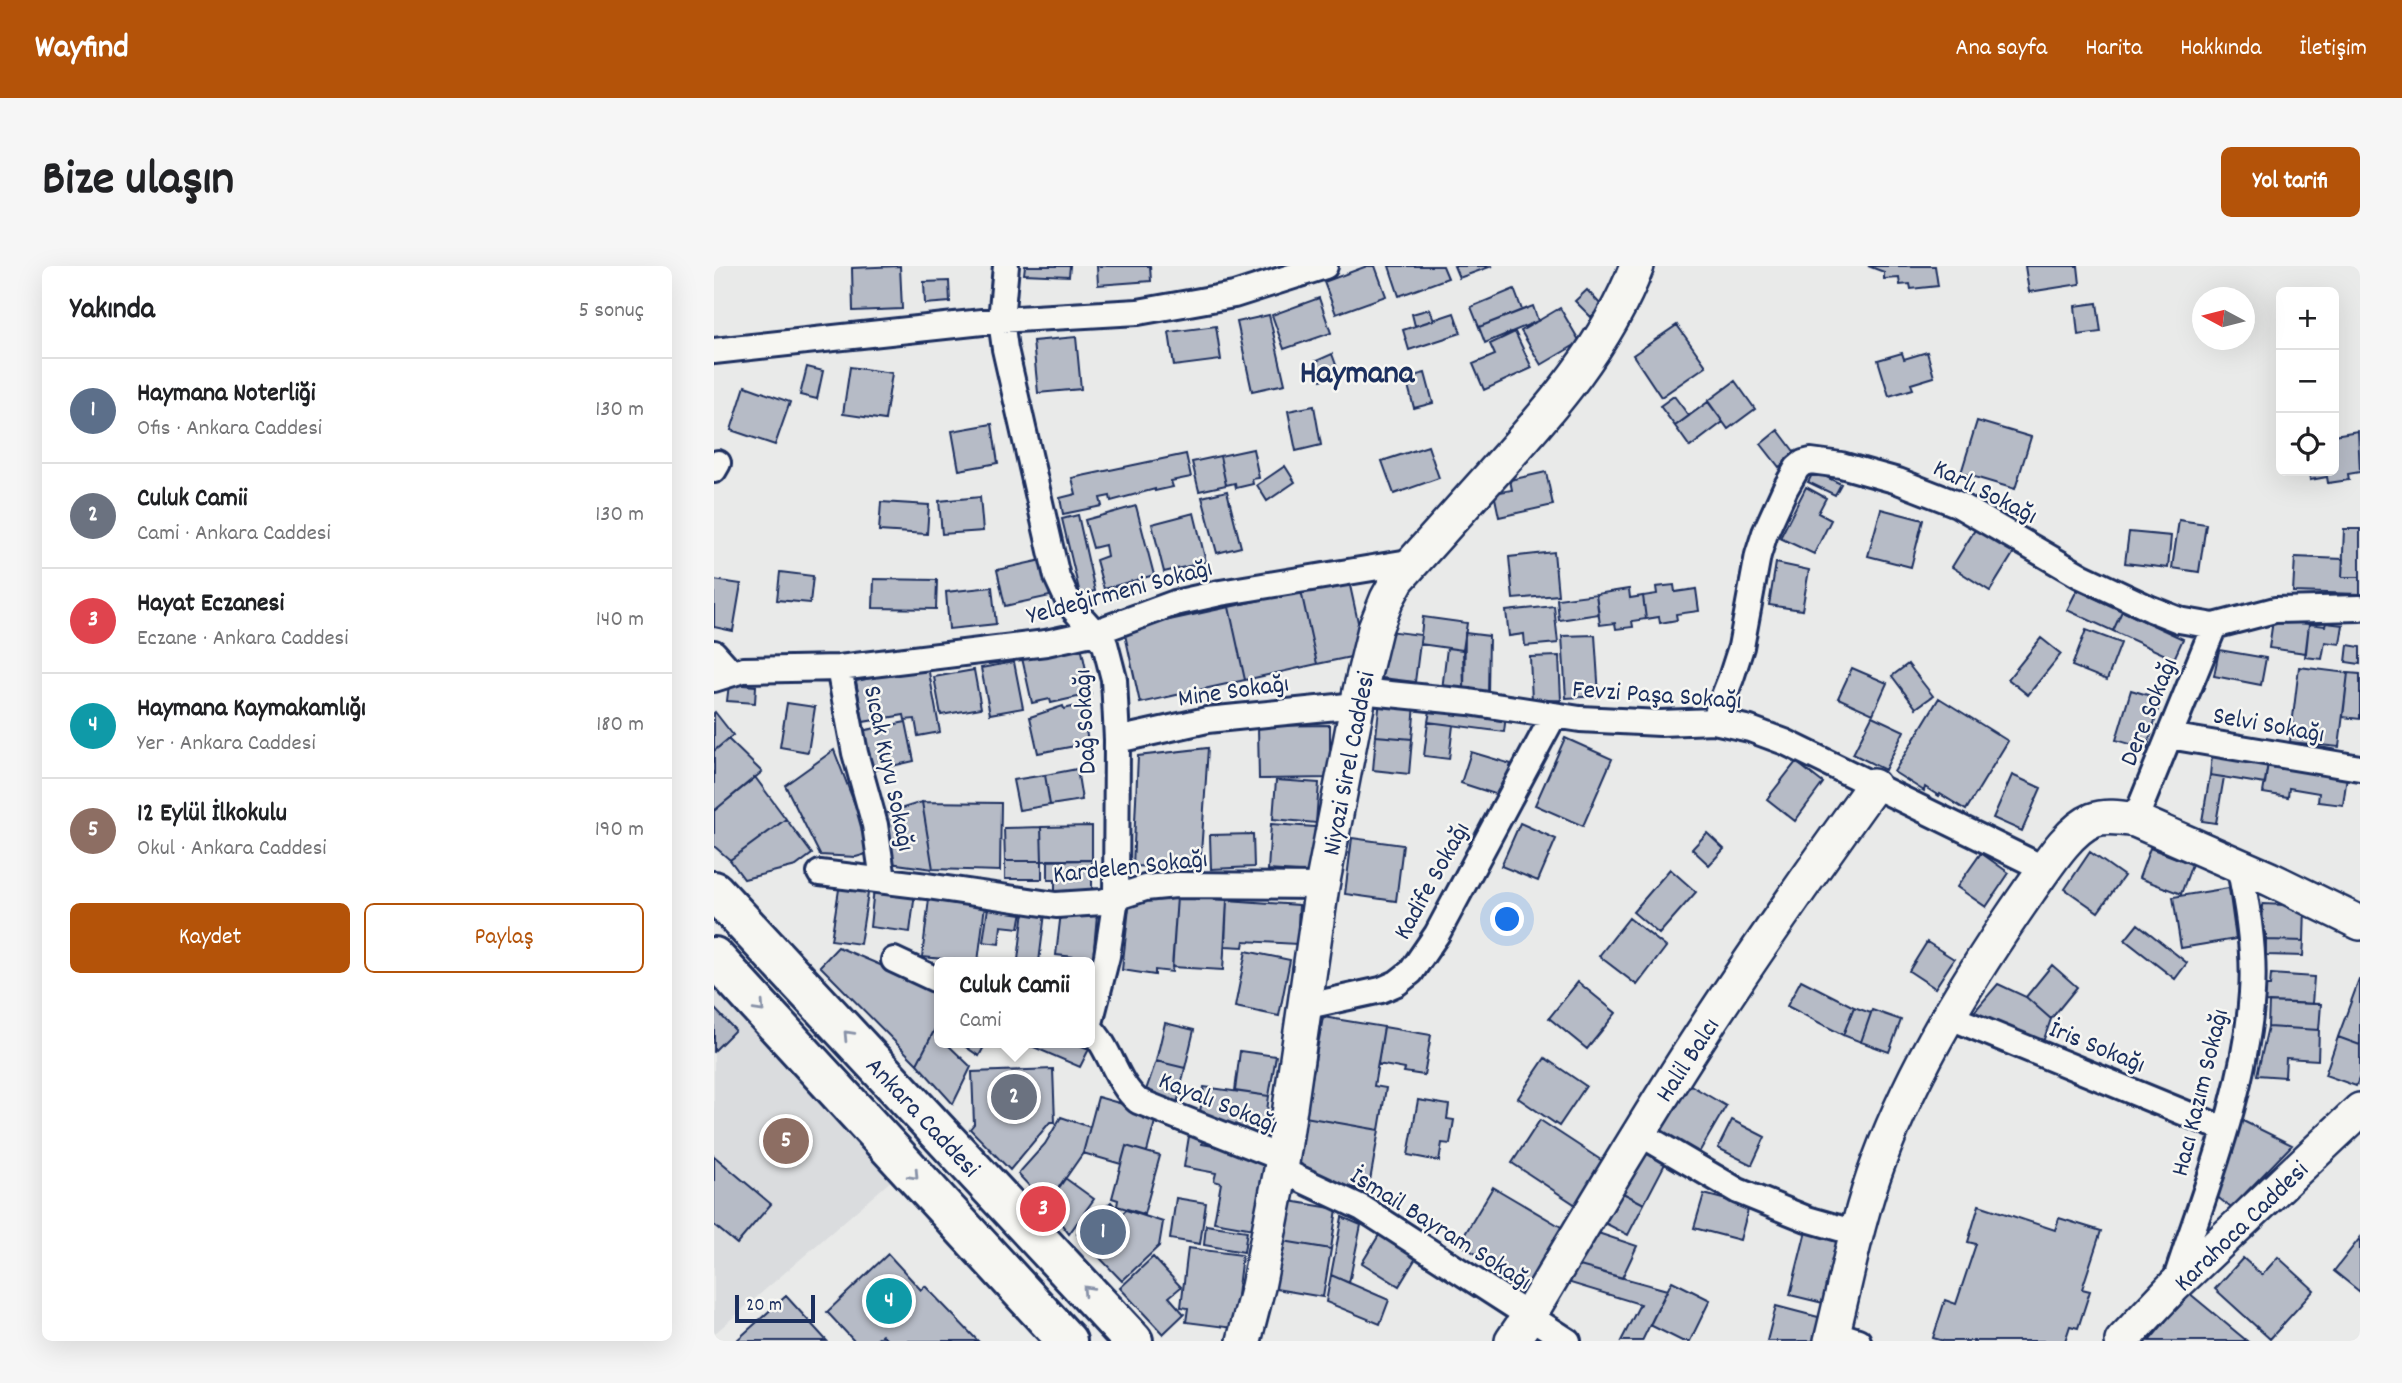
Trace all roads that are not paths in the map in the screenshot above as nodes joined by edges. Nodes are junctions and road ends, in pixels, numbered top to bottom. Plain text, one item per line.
1 (1006, 266) edge
2 (1325, 266) edge
3 (1637, 266) edge
4 (1001, 320) junction
5 (714, 351) edge
6 (1415, 561) junction
7 (2360, 608) edge
8 (2214, 626) junction
9 (1096, 632) junction
10 (714, 653) edge
11 (839, 668) junction
12 (723, 676) edge
13 (1359, 698) junction
14 (1554, 715) junction
15 (1714, 721) junction
16 (2169, 736) junction
17 (1117, 740) junction
18 (2360, 768) edge
19 (1873, 786) junction
20 (2135, 820) junction
21 (2239, 866) junction
22 (2045, 869) junction
23 (820, 873) dead end
24 (884, 880) junction
25 (1322, 886) junction
26 (714, 891) edge
27 (1116, 898) junction
28 (2360, 923) edge
29 (714, 957) edge
30 (894, 961) dead end
31 (934, 979) edge
32 (1095, 1003) edge
33 (1303, 1007) junction
34 (1948, 1017) junction
35 (1095, 1035) edge
36 (2360, 1110) edge
37 (2224, 1129) junction
38 (1639, 1133) junction
39 (1282, 1164) junction
40 (1856, 1233) junction
41 (2174, 1286) junction
42 (1520, 1329) edge
43 (1841, 1338) edge
44 (1067, 1341) edge
45 (1133, 1341) edge
46 (1244, 1341) edge
47 (1568, 1341) edge
48 (2122, 1341) edge

1 - 4 street, Dağ Sokağı
2 - 4 street
3 - 6 street, Niyazi Sirel Caddesi
4 - 5 street
4 - 9 street, Dağ Sokağı
6 - 9 street, Yeldeğirmeni Sokağı
6 - 13 street, Niyazi Sirel Caddesi
7 - 8 street, Karlı Sokağı
8 - 15 street, Karlı Sokağı
8 - 16 street, Dere Sokağı
9 - 11 street, Yeldeğirmeni Sokağı
9 - 17 street, Dağ Sokağı
10 - 12 street
11 - 12 street, Yeldeğirmeni Sokağı
11 - 24 street, Sıcak Kuyu Sokağı
13 - 14 street, Fevzi Paşa Sokağı
13 - 17 street, Mine Sokağı
13 - 25 street, Niyazi Sirel Caddesi
14 - 15 street, Fevzi Paşa Sokağı
14 - 33 street, Kadife Sokağı
15 - 19 street, Fevzi Paşa Sokağı
16 - 18 street, Selvi Sokağı
16 - 20 street, Dere Sokağı
17 - 27 street, Dağ Sokağı
19 - 22 street, Fevzi Paşa Sokağı
19 - 38 street, Halil Balcı
20 - 21 street
20 - 22 street
21 - 28 street
21 - 37 street, Hacı Kazım Sokağı
22 - 34 street
23 - 24 street, Kardelen Sokağı
24 - 27 street, Kardelen Sokağı
25 - 27 street, Kardelen Sokağı
25 - 33 street, Niyazi Sirel Caddesi
45 -> 26 main road, Ankara Caddesi
27 - 32 street, Dağ Sokağı
29 -> 44 main road, Ankara Caddesi
30 - 31 street
33 - 39 street, Niyazi Sirel Caddesi
34 - 37 street, İris Sokağı
34 - 40 street
35 - 39 street, Kayalı Sokağı
36 - 41 street, Karahoca Caddesi
37 - 41 street, Hacı Kazım Sokağı
38 - 40 street
38 - 42 street, Halil Balcı
39 - 42 street, İsmail Bayram Sokağı
39 - 46 street, Niyazi Sirel Caddesi
40 - 43 street
41 - 48 street, Karahoca Caddesi
42 - 47 street, İsmail Bayram Sokağı

